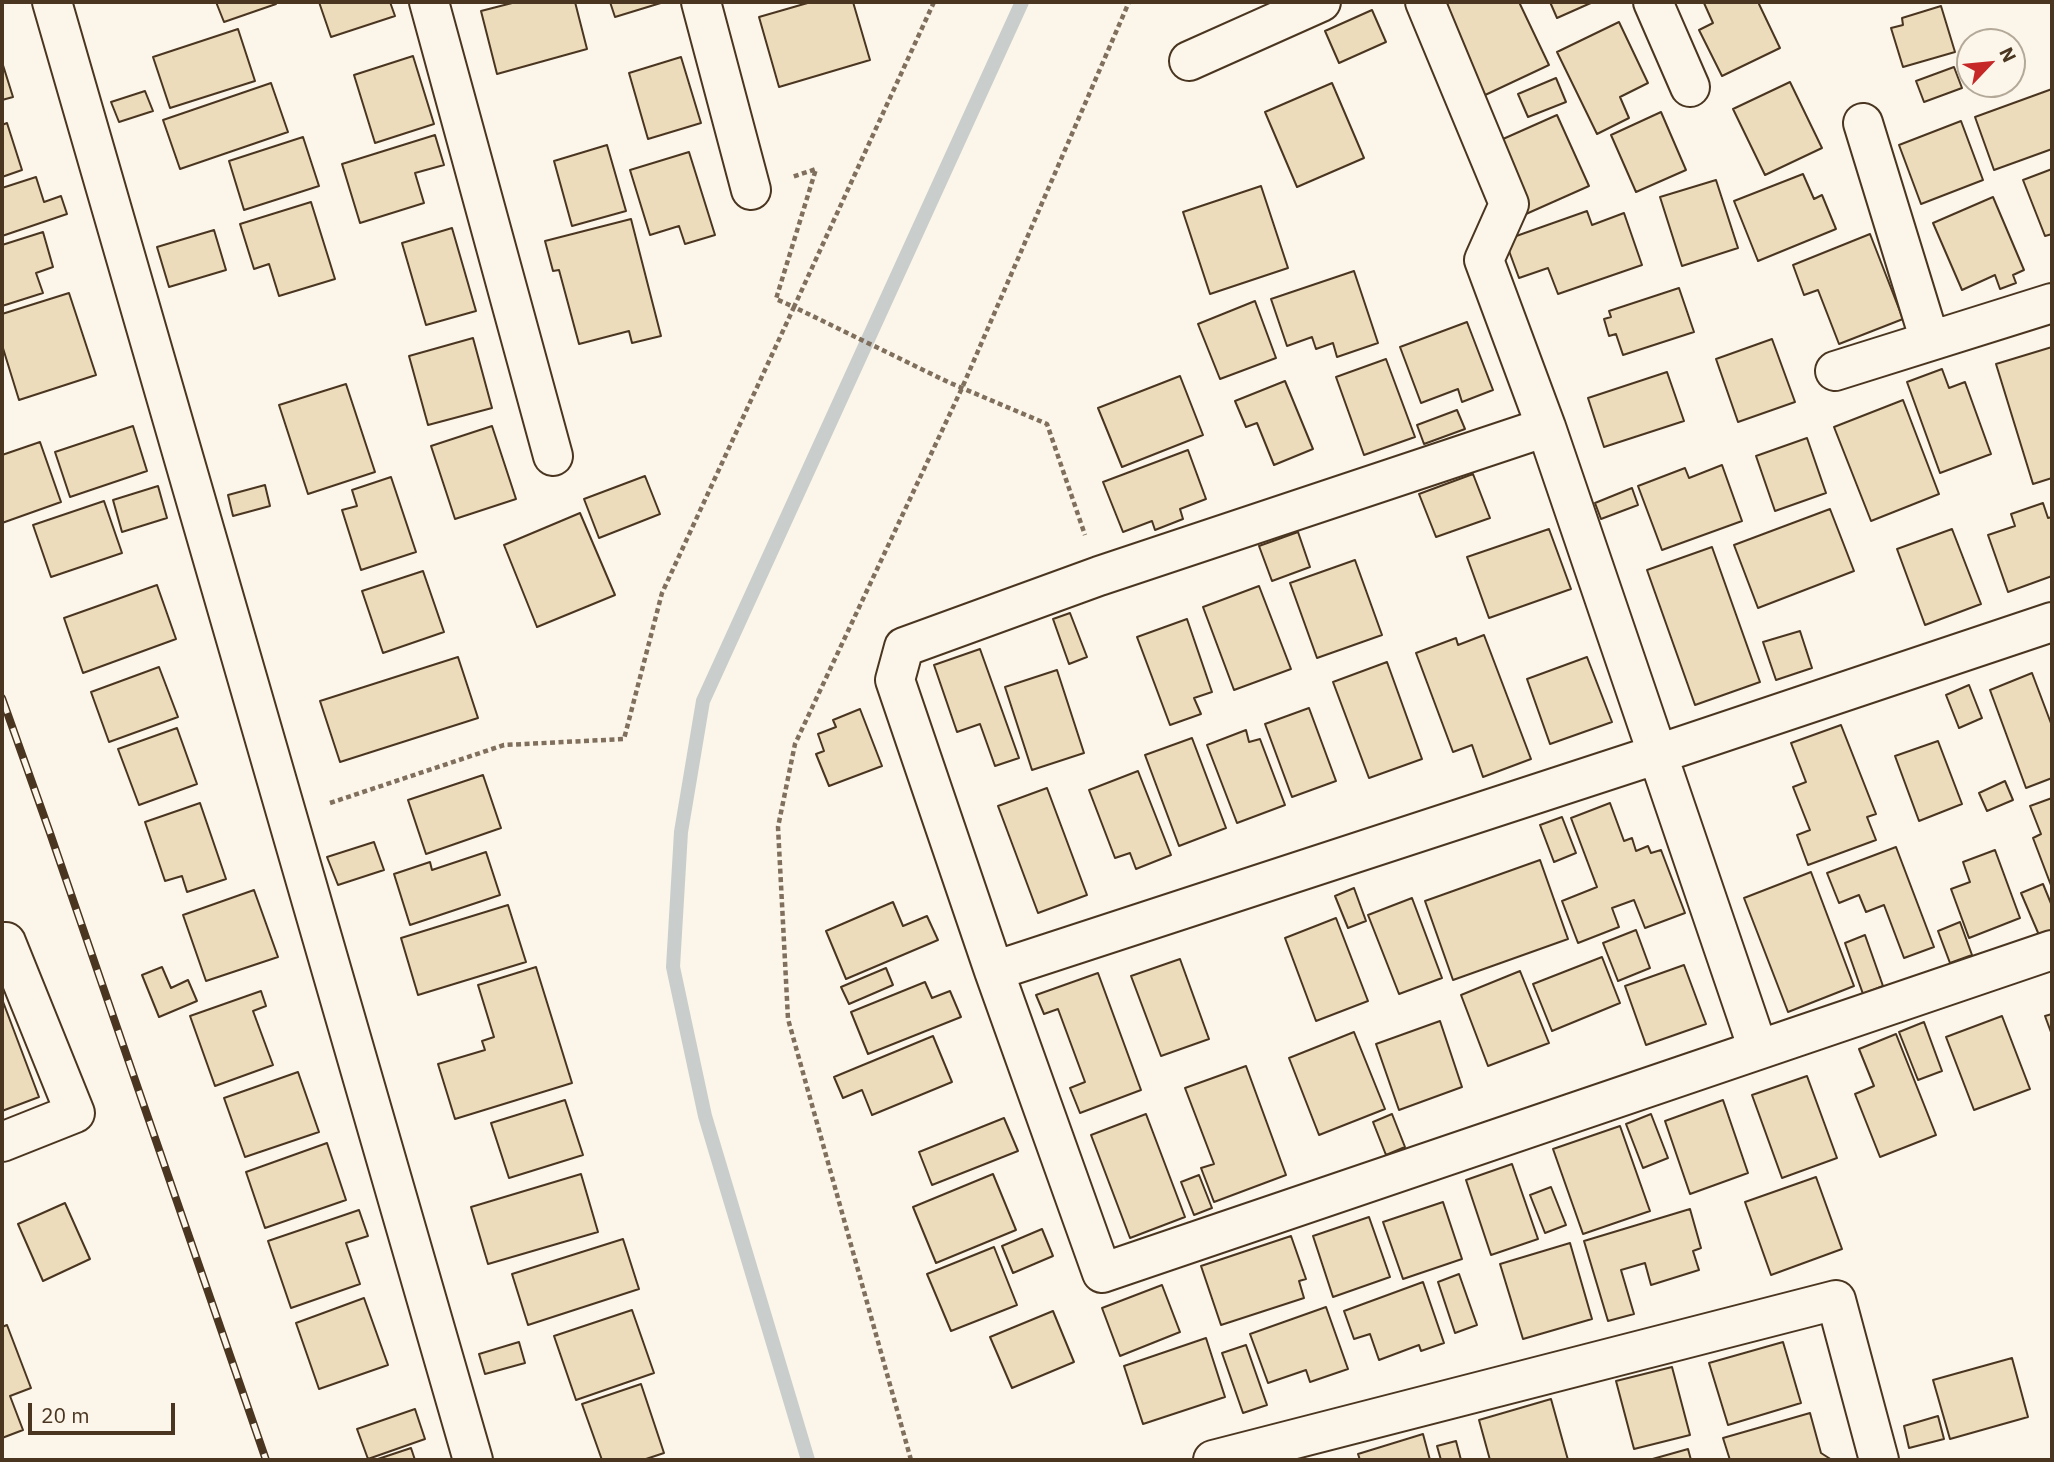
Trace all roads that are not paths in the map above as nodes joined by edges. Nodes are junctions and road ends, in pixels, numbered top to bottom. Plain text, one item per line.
1 (52, 2) edge
2 (429, 2) edge
3 (701, 2) edge
4 (1321, 2) edge
5 (1425, 2) edge
6 (1653, 2) edge
7 (1189, 61) dead end
8 (1690, 87) dead end
9 (1863, 123) dead end
10 (751, 190) road end
11 (2052, 303) edge
12 (1930, 341) junction
13 (1835, 371) dead end
14 (1546, 428) junction
15 (553, 456) dead end
16 (2052, 622) edge
17 (1658, 754) junction
18 (2, 944) edge
19 (2052, 950) edge
20 (994, 971) junction
21 (1758, 1049) junction
22 (2, 1142) edge
23 (473, 1460) edge
24 (1213, 1460) edge
25 (1879, 1460) edge

1 - 23 street
2 - 15 street
3 - 10 street
4 - 7 street
5 - 14 street
6 - 8 street
9 - 12 street
11 - 12 street
12 - 13 street
14 - 17 street
14 - 20 street
16 - 17 street
17 - 20 street
17 - 21 street
18 - 22 street
19 - 21 street
20 - 21 street
24 - 25 street

